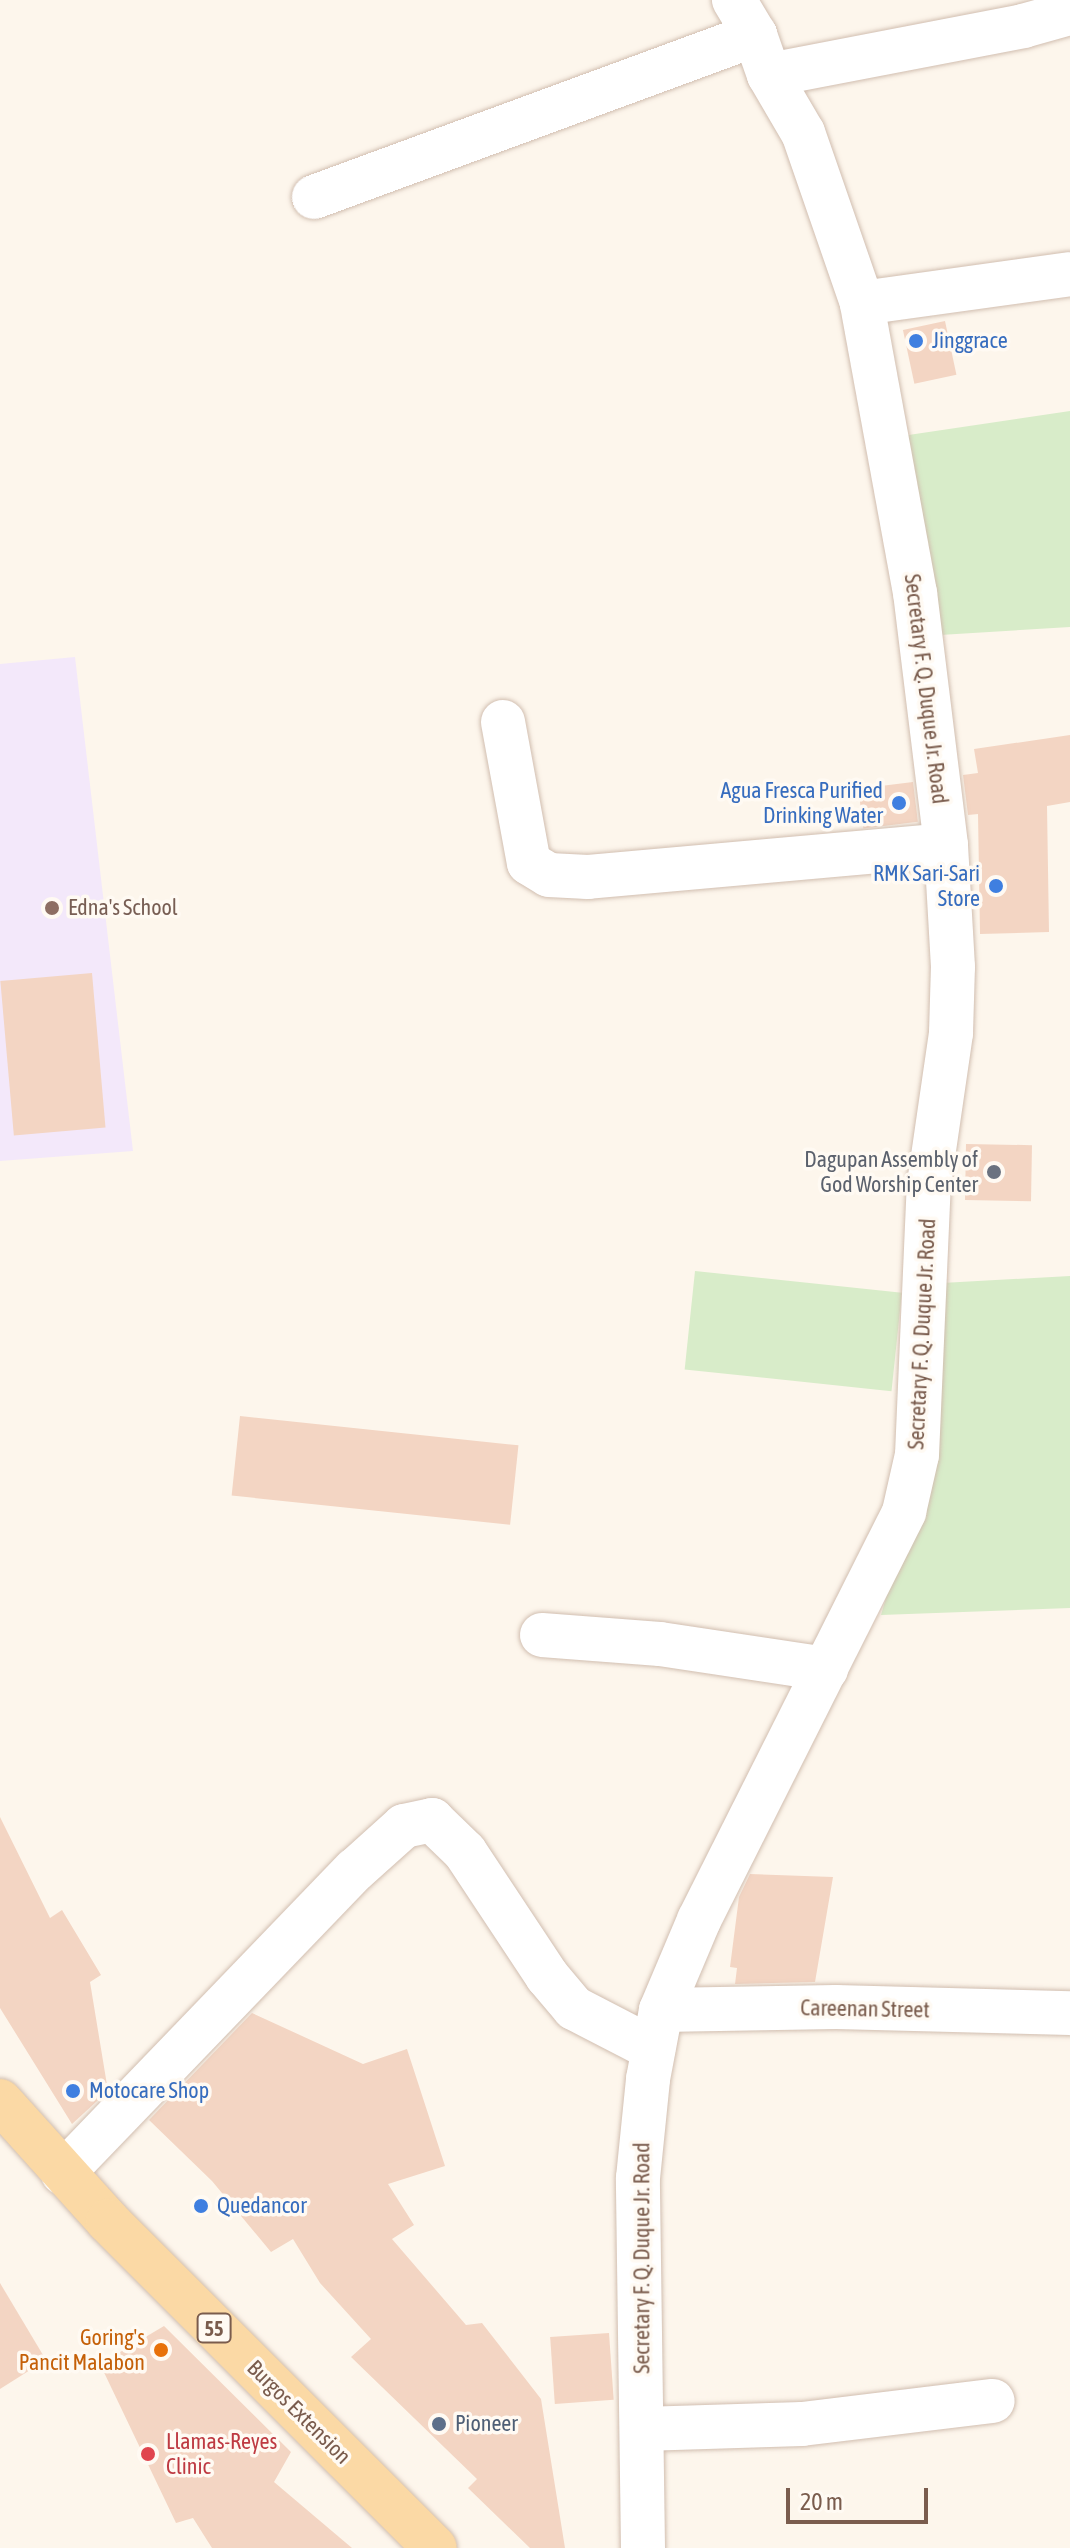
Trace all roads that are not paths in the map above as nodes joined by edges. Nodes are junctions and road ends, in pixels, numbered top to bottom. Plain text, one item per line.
1 (1070, 13) edge
2 (753, 37) edge
3 (314, 197) dead end
4 (1070, 274) edge
5 (862, 303) junction
6 (503, 722) dead end
7 (946, 845) junction
8 (542, 1635) dead end
9 (826, 1669) junction
10 (1070, 2013) edge
11 (657, 2030) junction
12 (0, 2101) edge
13 (63, 2173) junction
14 (993, 2401) dead end
15 (642, 2429) junction
16 (435, 2548) edge
17 (643, 2548) edge

1 - 2 street
2 - 3 street
2 - 5 street, Secretary F. Q. Duque Jr. Road
4 - 5 street
5 - 7 street, Secretary F. Q. Duque Jr. Road
6 - 7 street
7 - 9 street, Secretary F. Q. Duque Jr. Road
8 - 9 street
9 - 11 street, Secretary F. Q. Duque Jr. Road
10 - 11 street, Careenan Street
11 - 13 street
11 - 15 street, Secretary F. Q. Duque Jr. Road
12 - 13 main road, Burgos Extension / 55
13 - 16 main road, Burgos Extension / 55
14 - 15 street
15 - 17 street, Secretary F. Q. Duque Jr. Road

